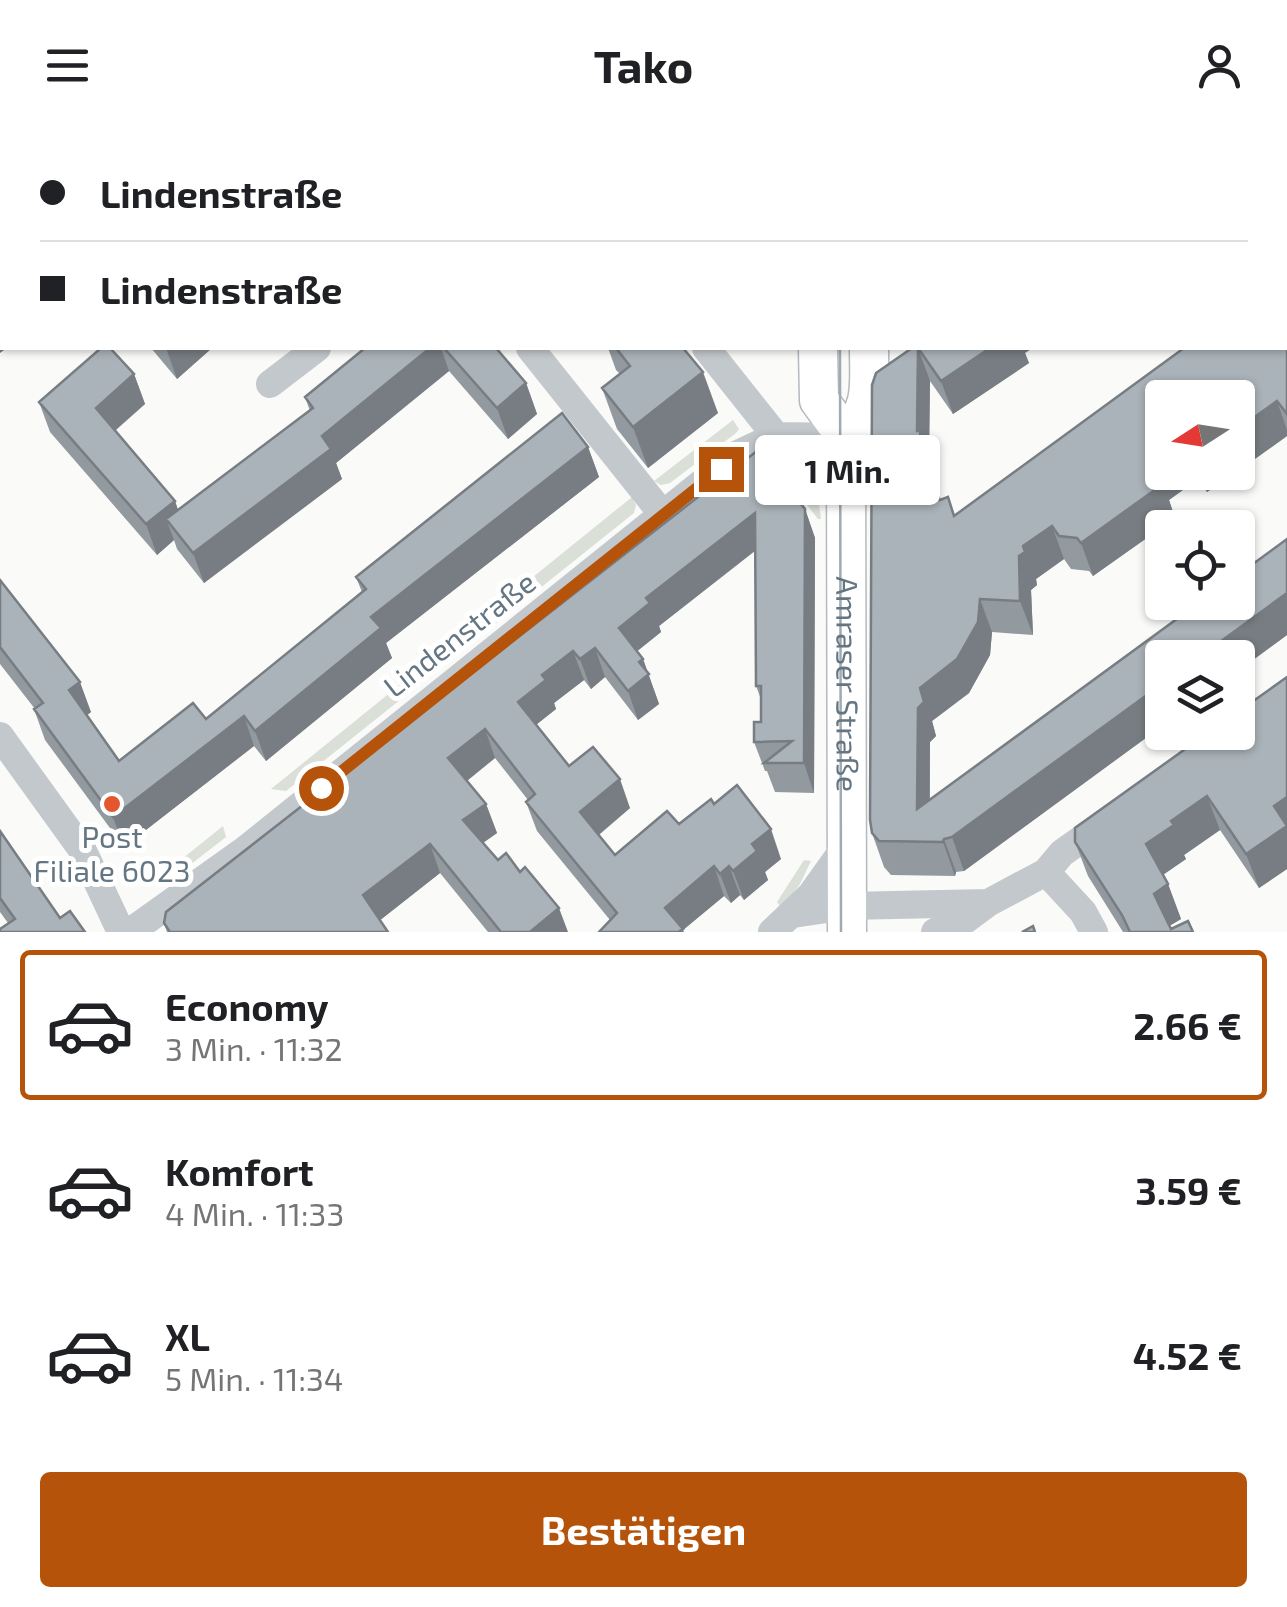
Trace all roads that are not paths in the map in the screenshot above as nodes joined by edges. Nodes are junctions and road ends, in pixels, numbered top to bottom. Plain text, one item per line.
1 (313, 350) edge
2 (532, 350) edge
3 (708, 350) edge
4 (818, 350) edge
5 (883, 358) edge
6 (270, 384) dead end
7 (776, 436) junction
8 (846, 437) junction
9 (664, 516) junction
10 (0, 736) edge
11 (1123, 809) edge
12 (846, 846) junction
13 (1046, 872) junction
14 (988, 903) junction
15 (847, 919) edge
16 (782, 923) edge
17 (121, 932) edge
18 (130, 932) edge
19 (935, 932) edge
20 (1094, 932) edge

1 - 6 street
2 - 9 street
3 - 7 street
4 - 8 street
5 - 8 street
7 - 8 street, Lindenstraße
7 - 9 street, Lindenstraße
8 - 12 street, Amraser Straße
9 - 18 street, Lindenstraße
10 - 17 street
11 - 13 street
12 - 15 street, Amraser Straße
12 - 16 street
13 - 14 street
13 - 20 street
14 - 15 street
14 - 19 street
15 - 16 street

